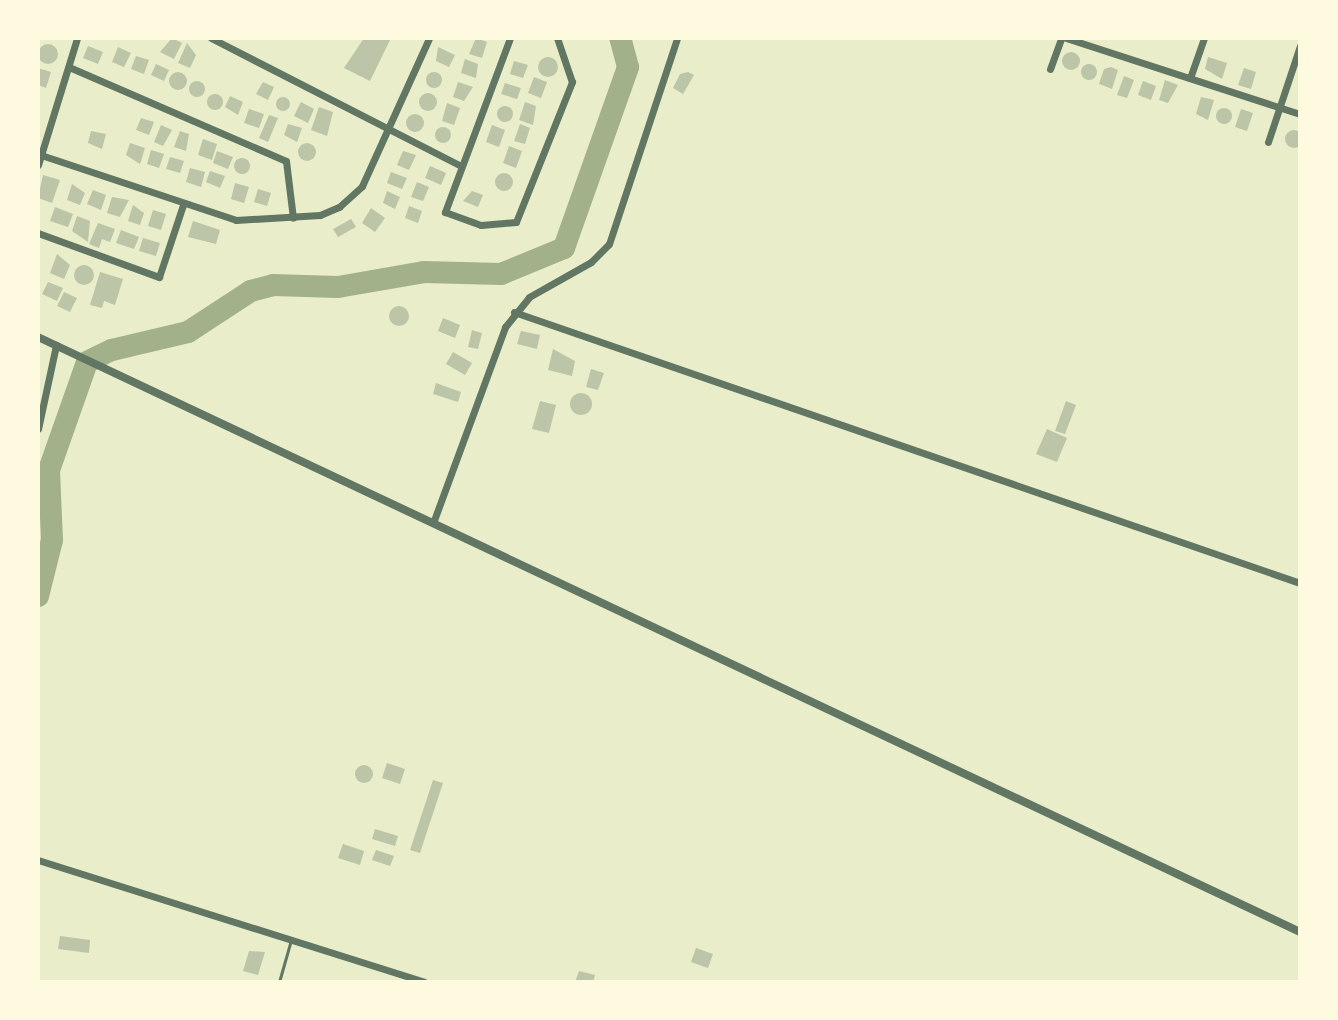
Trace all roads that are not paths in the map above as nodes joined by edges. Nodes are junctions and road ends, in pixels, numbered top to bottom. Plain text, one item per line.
1 (77, 38) edge
2 (211, 38) edge
3 (429, 38) edge
4 (510, 38) edge
5 (557, 38) edge
6 (677, 38) edge
7 (1063, 38) edge
8 (1204, 38) edge
9 (1300, 46) edge
10 (69, 67) junction
11 (1050, 69) dead end
12 (1190, 78) junction
13 (1279, 107) junction
14 (1300, 114) edge
15 (388, 133) junction
16 (1268, 142) dead end
17 (40, 155) edge
18 (38, 165) edge
19 (461, 166) junction
20 (183, 205) junction
21 (293, 218) junction
22 (38, 233) edge
23 (514, 312) junction
24 (38, 337) edge
25 (56, 345) junction
26 (38, 429) edge
27 (433, 523) junction
28 (1300, 583) edge
29 (38, 860) edge
30 (1300, 932) edge
31 (292, 938) junction
32 (279, 982) edge
33 (424, 982) edge

1 - 10 street
2 - 15 street
3 - 15 street
4 - 19 street
5 - 19 street
6 - 23 street
7 - 11 street
7 - 12 street
8 - 12 street
9 - 13 street
10 - 17 street
10 - 21 street
12 - 13 street
13 - 14 street
13 - 16 street
15 - 19 street
15 - 21 street
17 - 18 street
17 - 20 street
20 - 21 street
20 - 22 street
23 - 27 street
23 - 28 street
24 - 25 street
25 - 26 street
25 - 27 street
27 - 30 street
29 - 31 street
31 - 32 lane
31 - 33 street

